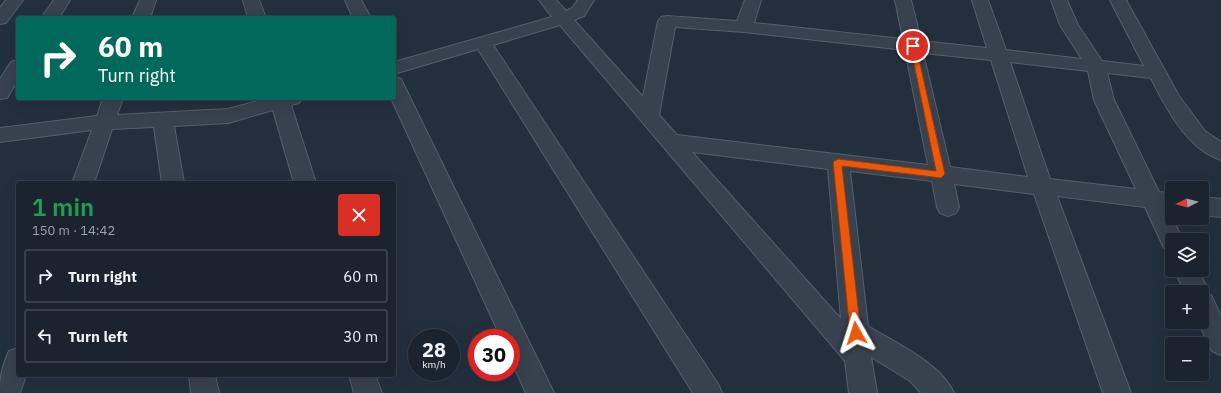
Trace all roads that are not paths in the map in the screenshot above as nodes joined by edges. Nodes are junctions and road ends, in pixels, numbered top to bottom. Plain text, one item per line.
1 (14, 0) edge
2 (62, 0) edge
3 (148, 0) edge
4 (251, 0) edge
5 (353, 0) edge
6 (547, 0) edge
7 (586, 0) edge
8 (753, 0) edge
9 (903, 0) edge
10 (980, 0) edge
11 (1059, 0) edge
12 (1118, 0) edge
13 (51, 16) edge
14 (142, 16) edge
15 (255, 16) edge
16 (361, 16) edge
17 (0, 19) edge
18 (563, 20) junction
19 (744, 27) junction
20 (483, 43) junction
21 (913, 46) junction
22 (997, 55) junction
23 (1095, 64) junction
24 (396, 67) edge
25 (16, 69) edge
26 (1157, 72) junction
27 (396, 87) edge
28 (0, 93) edge
29 (112, 100) edge
30 (281, 100) edge
31 (284, 100) edge
32 (650, 117) junction
33 (162, 121) junction
34 (105, 123) junction
35 (0, 135) edge
36 (671, 142) junction
37 (1221, 152) edge
38 (838, 162) junction
39 (941, 174) junction
40 (84, 181) edge
41 (173, 181) edge
42 (304, 181) edge
43 (1042, 186) junction
44 (1162, 201) edge
45 (948, 207) dead end
46 (1209, 207) edge
47 (1221, 208) edge
48 (1170, 233) edge
49 (1209, 318) edge
50 (1221, 343) edge
51 (857, 344) junction
52 (16, 366) edge
53 (202, 377) edge
54 (363, 377) edge
55 (6, 393) edge
56 (205, 393) edge
57 (368, 393) edge
58 (540, 393) edge
59 (708, 393) edge
60 (863, 393) edge
61 (940, 393) edge
62 (1116, 393) edge

1 - 17 street
2 - 13 street
3 - 14 street
4 - 15 street
5 - 16 street
6 - 18 street
7 - 18 street
8 - 19 street
9 - 21 street
10 - 22 street
11 - 23 street
12 - 26 street
18 - 20 street
18 - 32 street
19 - 21 street
19 - 32 street
20 - 24 street
20 - 59 street
21 - 22 street
21 - 39 street
22 - 23 street
22 - 43 street
23 - 26 street
23 - 44 street
25 - 28 street
26 - 37 street
27 - 58 street
29 - 34 street
30 - 33 street
31 - 42 street
32 - 36 street
33 - 34 street
33 - 41 street
34 - 35 street
34 - 40 street
36 - 38 street
36 - 51 street
38 - 39 street
38 - 51 street
39 - 43 street
39 - 45 street
43 - 44 street
43 - 62 street
44 - 48 street
46 - 47 street
49 - 50 street
51 - 60 street
51 - 61 street
52 - 55 street
53 - 56 street
54 - 57 street

